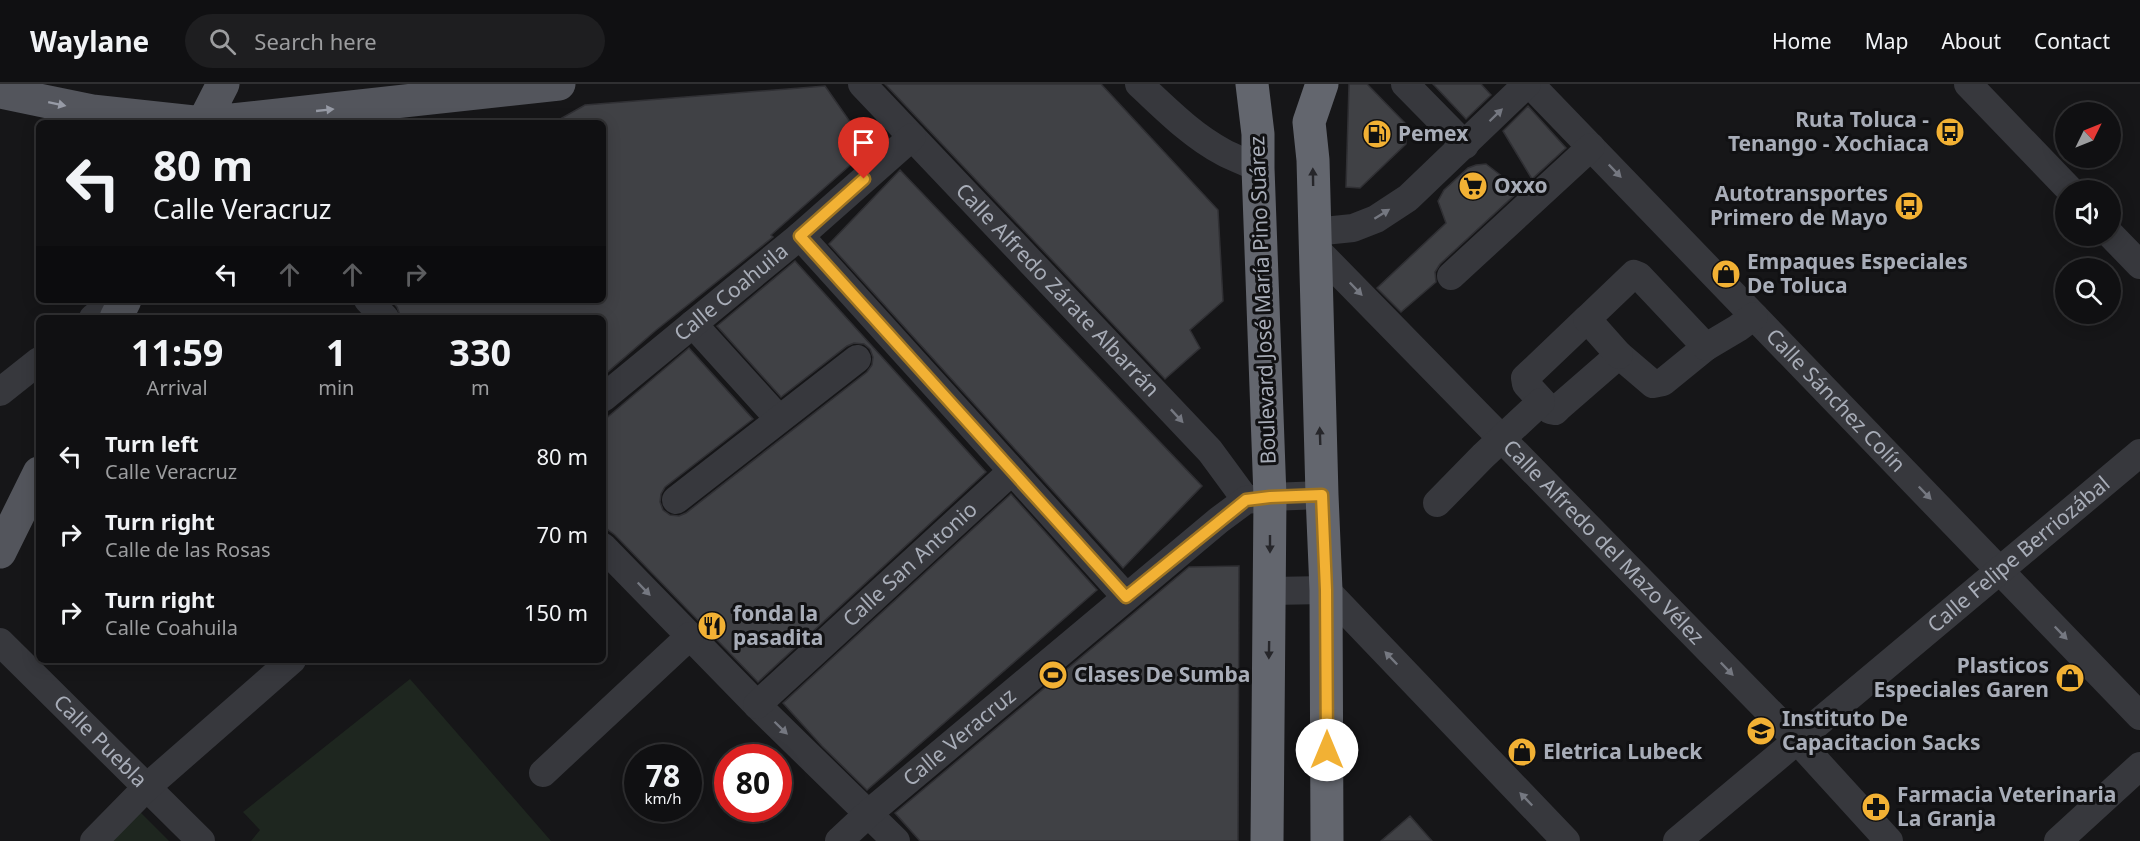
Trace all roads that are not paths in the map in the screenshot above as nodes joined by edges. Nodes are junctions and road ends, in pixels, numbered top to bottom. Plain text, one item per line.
1 (223, 84) edge
2 (559, 84) edge
3 (862, 84) edge
4 (1139, 84) edge
5 (1229, 84) edge
6 (1252, 84) edge
7 (1309, 84) edge
8 (1322, 84) edge
9 (1405, 84) edge
10 (1529, 84) edge
11 (1968, 84) edge
12 (1, 94) edge
13 (175, 120) edge
14 (205, 120) edge
15 (230, 120) edge
16 (1309, 122) junction
17 (1258, 134) junction
18 (912, 137) junction
19 (1464, 146) junction
20 (1590, 147) junction
21 (1257, 168) junction
22 (2060, 180) edge
23 (800, 236) junction
24 (1314, 240) junction
25 (1451, 276) dead end
26 (112, 303) edge
27 (371, 303) edge
28 (97, 315) edge
29 (382, 315) edge
30 (1754, 316) junction
31 (1587, 319) junction
32 (693, 324) junction
33 (1706, 347) junction
34 (1619, 355) junction
35 (857, 359) dead end
36 (36, 363) edge
37 (0, 392) edge
38 (606, 396) edge
39 (1541, 402) junction
40 (779, 419) junction
41 (1502, 439) junction
42 (2140, 453) edge
43 (1012, 471) junction
44 (36, 479) edge
45 (1322, 495) junction
46 (1258, 498) junction
47 (676, 500) dead end
48 (1437, 503) dead end
49 (606, 550) edge
50 (0, 552) edge
51 (2000, 569) junction
52 (1326, 590) junction
53 (1270, 591) junction
54 (1126, 597) junction
55 (690, 636) junction
56 (0, 642) edge
57 (289, 663) edge
58 (757, 705) junction
59 (2140, 716) edge
60 (1796, 739) junction
61 (2140, 766) edge
62 (543, 773) dead end
63 (147, 787) junction
64 (869, 813) junction
65 (94, 841) edge
66 (201, 841) edge
67 (839, 841) edge
68 (896, 841) edge
69 (1267, 841) edge
70 (1327, 841) edge
71 (1566, 841) edge
72 (1677, 841) edge
73 (1889, 841) edge
74 (2058, 841) edge

1 - 14 main road
15 -> 2 main road
3 - 18 street, Calle Alfredo Zárate Albarrán
4 - 21 street
5 - 17 highway
6 - 17 highway, Boulevard José María Pino Suárez
7 - 16 highway
8 - 16 highway
9 - 19 street
19 -> 10 street
10 - 20 street, Calle Sánchez Colín
11 - 22 street
12 -> 13 main road
24 -> 16 highway
17 - 21 highway, Boulevard José María Pino Suárez
18 - 23 street, Calle Coahuila
18 -> 46 street, Calle Alfredo Zárate Albarrán
24 -> 19 street
20 - 25 street
20 -> 30 street, Calle Sánchez Colín
21 - 46 highway, Boulevard José María Pino Suárez
23 - 32 street, Calle Coahuila
23 - 43 street
24 -> 41 street, Calle Alfredo del Mazo Vélez
45 -> 24 highway
26 - 28 street
27 - 29 street
30 - 33 street
30 -> 51 street, Calle Sánchez Colín
31 - 33 street
31 - 34 street
31 - 39 street
32 - 38 street, Calle Coahuila
32 - 40 street
33 - 34 street
34 - 39 street
35 - 40 street
36 - 37 street
39 - 41 street
40 - 47 street
41 - 48 street
41 -> 60 street, Calle Alfredo del Mazo Vélez
42 - 51 street, Calle Felipe Berriozábal
43 - 54 street
43 - 58 street, Calle San Antonio
44 - 50 main road
45 - 46 street
45 - 52 highway
46 -> 53 highway, Boulevard José María Pino Suárez
46 - 54 street, Calle Veracruz
49 -> 55 street
51 -> 59 street, Calle Sánchez Colín
51 - 60 street, Calle Felipe Berriozábal
52 - 53 street
52 - 70 highway
71 -> 52 street
53 -> 69 highway, Boulevard José María Pino Suárez
54 - 64 street, Calle Veracruz
55 - 58 street
55 - 62 street
56 - 63 street, Calle Puebla
57 - 63 street
58 -> 64 street
60 - 72 street, Calle Felipe Berriozábal
60 - 73 street, Calle Alfredo del Mazo Vélez
61 - 74 street
63 - 65 street
63 - 66 street, Calle Puebla
64 - 67 street, Calle Veracruz
64 - 68 street

